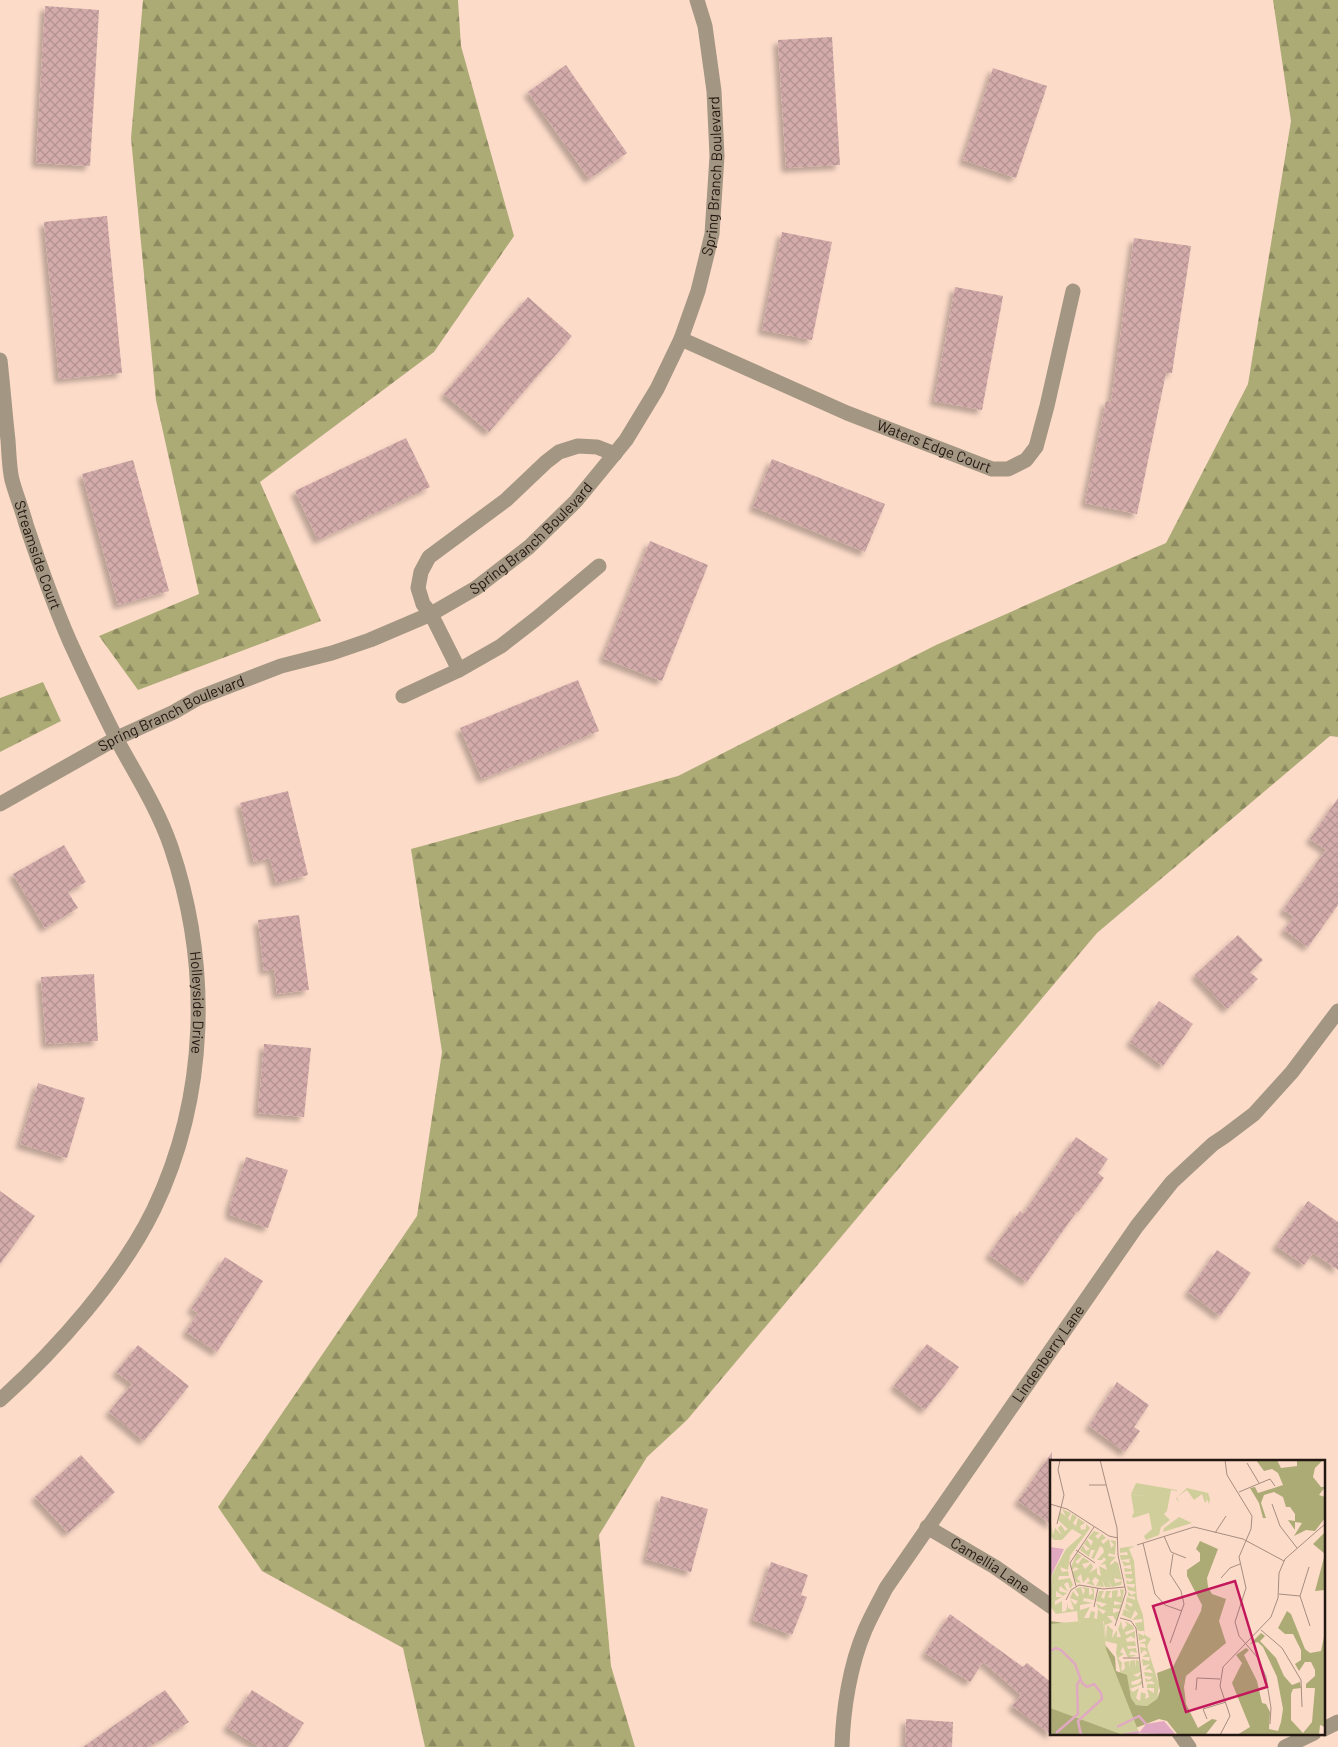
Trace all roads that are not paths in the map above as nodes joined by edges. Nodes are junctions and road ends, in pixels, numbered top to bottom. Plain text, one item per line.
1 (697, 0) edge
2 (1073, 291) dead end
3 (681, 339) junction
4 (0, 360) edge
5 (616, 454) junction
6 (598, 566) dead end
7 (431, 614) junction
8 (459, 670) junction
9 (403, 696) dead end
10 (116, 738) junction
11 (0, 804) edge
12 (1338, 1011) edge
13 (0, 1400) edge
14 (927, 1527) junction
15 (1050, 1606) edge
16 (1338, 1722) edge
17 (1326, 1728) edge
18 (1181, 1734) edge
19 (1312, 1734) edge
20 (842, 1747) edge
21 (1188, 1747) edge
22 (1285, 1747) edge

1 - 3 street, Spring Branch Boulevard
2 - 3 street, Waters Edge Court
3 - 5 street, Spring Branch Boulevard
4 - 10 street, Streamside Court
5 - 7 street, Spring Branch Boulevard
5 - 7 street
6 - 8 street
7 - 8 street
7 - 10 street, Spring Branch Boulevard
8 - 9 street
10 - 11 street, Spring Branch Boulevard
10 - 13 street, Holleyside Drive
12 - 14 street, Lindenberry Lane
14 - 15 street, Camellia Lane
14 - 20 street, Lindenberry Lane
16 - 17 street
18 - 21 street
19 - 22 street

